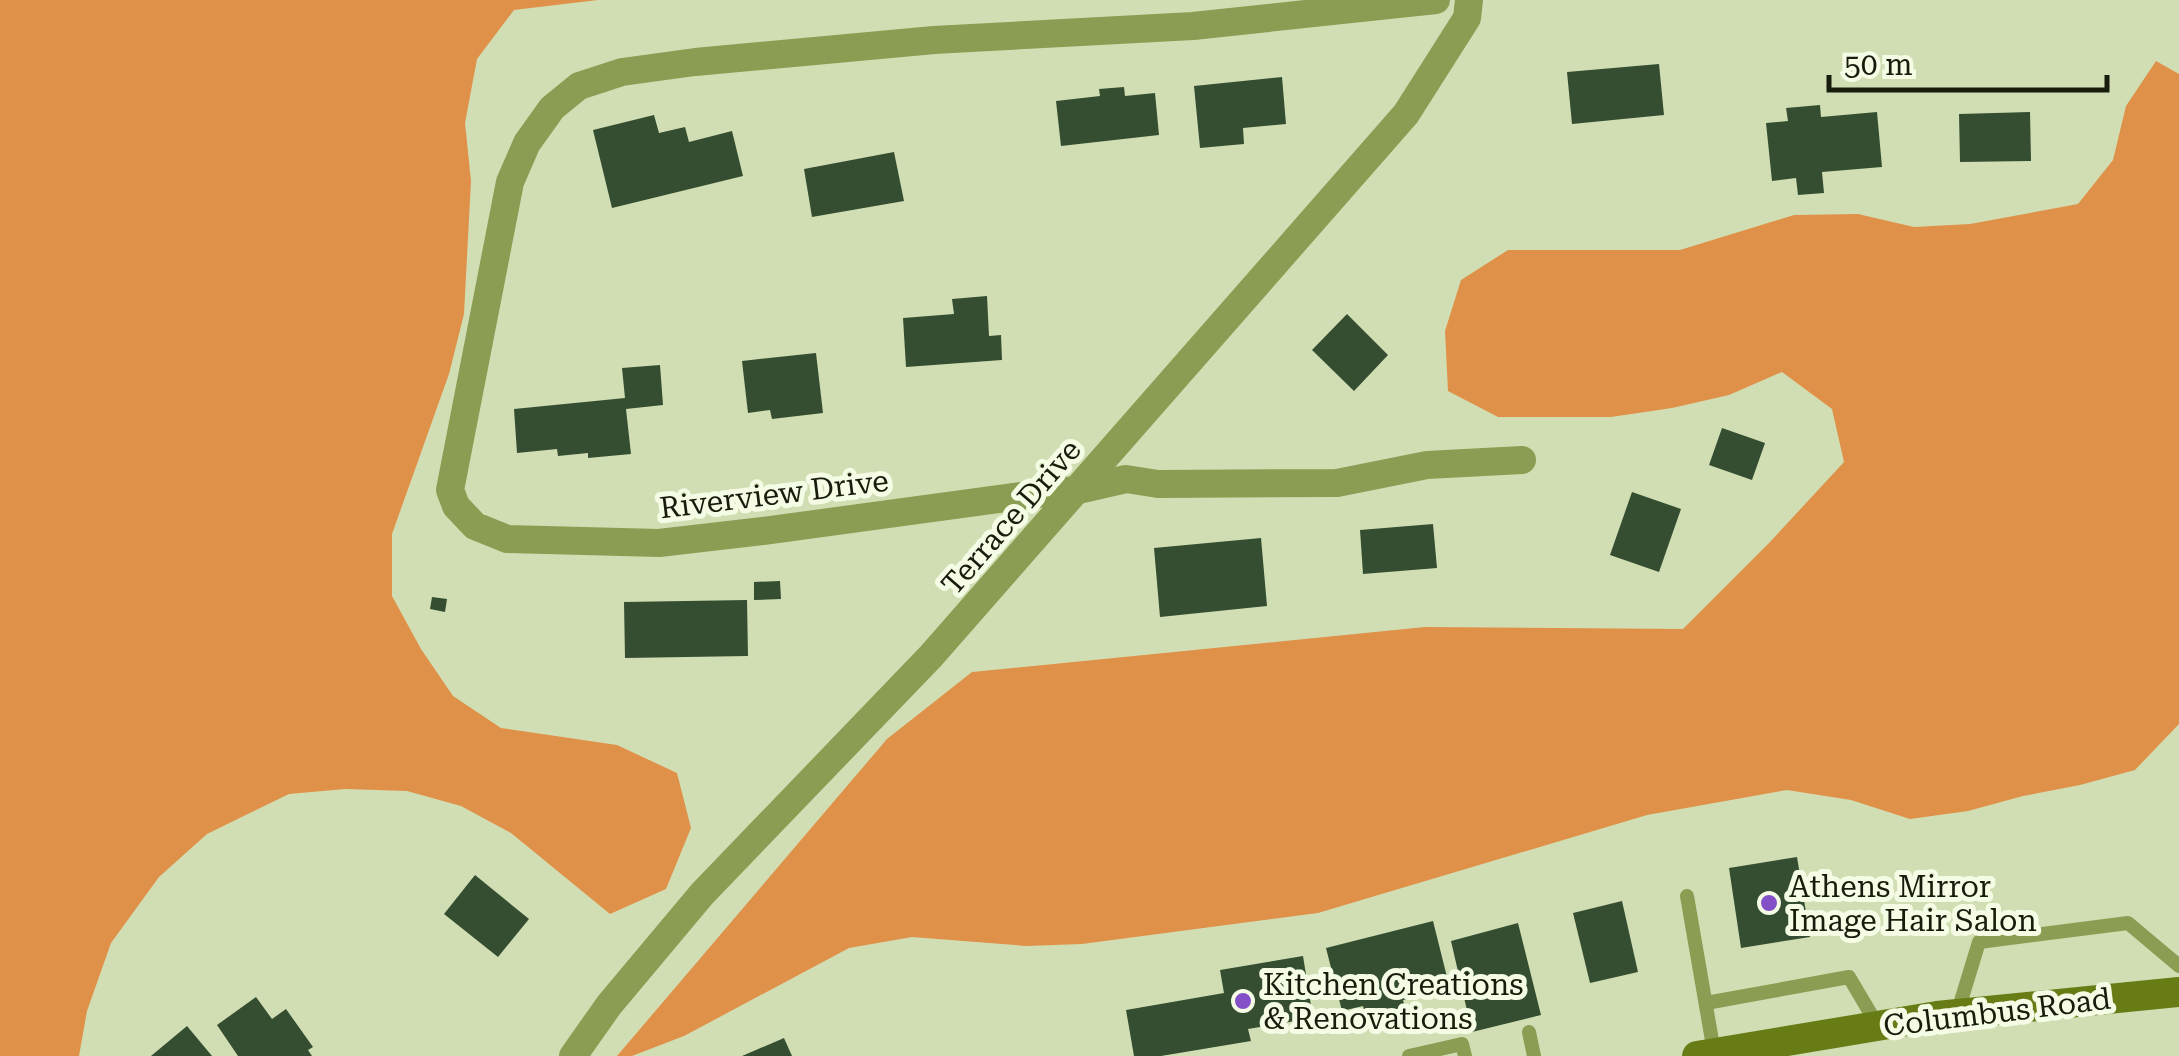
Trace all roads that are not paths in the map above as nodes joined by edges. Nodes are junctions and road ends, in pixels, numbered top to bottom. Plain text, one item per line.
1 (1436, 0) edge
2 (1469, 0) edge
3 (1522, 460) dead end
4 (1078, 490) junction
5 (1687, 896) dead end
6 (2179, 966) edge
7 (2179, 992) edge
8 (1706, 1003) junction
9 (1957, 1014) junction
10 (1878, 1026) junction
11 (1529, 1032) dead end
12 (1706, 1054) edge
13 (573, 1056) edge
14 (1409, 1056) edge
15 (1465, 1056) edge
16 (1534, 1056) edge

1 - 4 street, Riverview Drive
2 - 4 street, Terrace Drive
3 - 4 street, Riverview Drive
4 - 13 street, Terrace Drive
5 - 8 lane
6 - 9 lane
7 - 9 main road, Columbus Road
8 - 10 lane
8 - 12 lane
9 - 10 main road, Columbus Road
10 - 12 main road, Columbus Road
11 - 16 lane
14 - 15 lane

